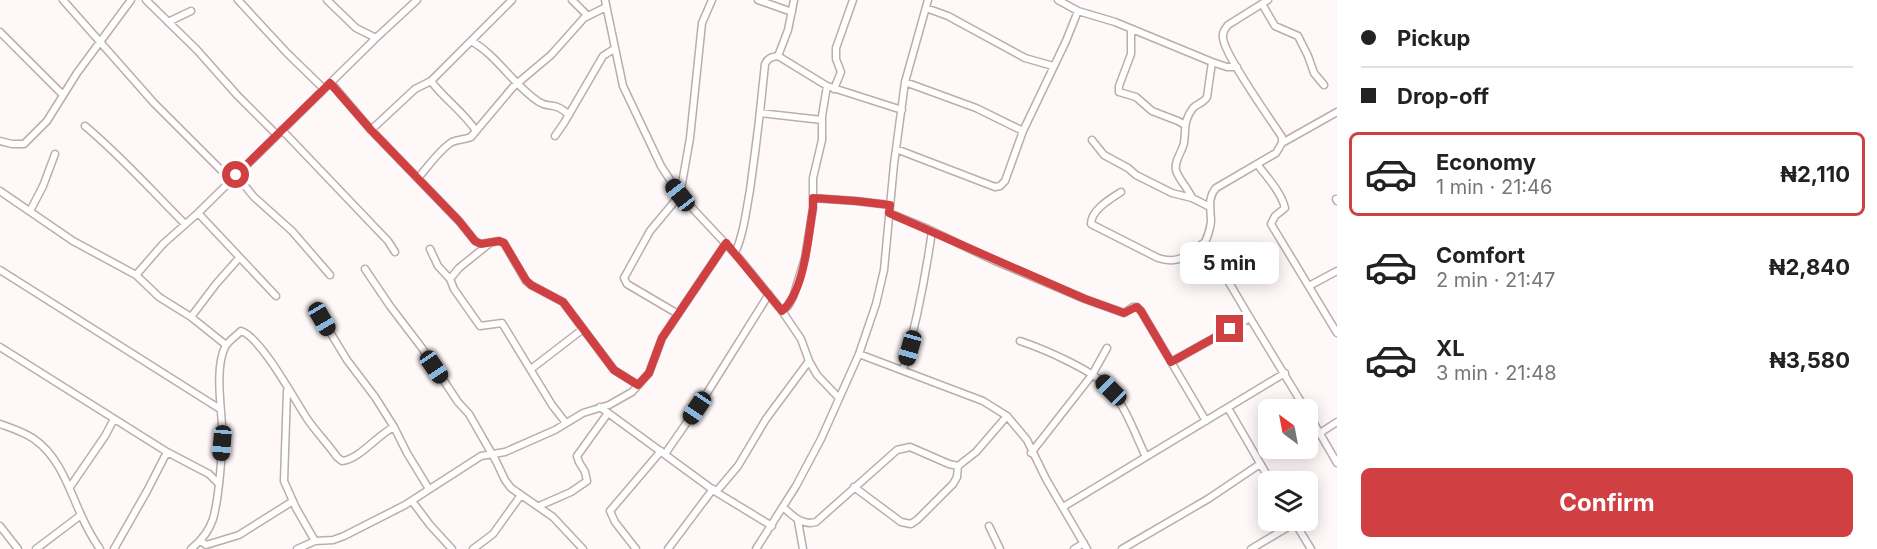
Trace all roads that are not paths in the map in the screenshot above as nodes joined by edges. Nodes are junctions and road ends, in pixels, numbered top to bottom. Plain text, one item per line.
1 (63, 0) edge
2 (131, 0) edge
3 (146, 0) edge
4 (238, 0) edge
5 (327, 0) edge
6 (417, 0) edge
7 (512, 0) edge
8 (572, 0) edge
9 (712, 0) edge
10 (758, 0) edge
11 (794, 0) edge
12 (853, 0) edge
13 (928, 0) edge
14 (1058, 0) edge
15 (1265, 2) edge
16 (606, 4) edge
17 (926, 8) junction
18 (191, 11) dead end
19 (1078, 11) junction
20 (792, 12) junction
21 (588, 16) junction
22 (168, 22) junction
23 (1131, 29) junction
24 (0, 32) edge
25 (376, 38) junction
26 (101, 41) junction
27 (471, 41) junction
28 (615, 49) junction
29 (778, 56) junction
30 (1212, 62) junction
31 (1053, 66) junction
32 (1237, 67) junction
33 (431, 81) junction
34 (518, 82) junction
35 (905, 82) junction
36 (330, 83) junction
37 (1324, 85) dead end
38 (831, 87) junction
39 (324, 89) junction
40 (63, 95) junction
41 (902, 110) junction
42 (1337, 112) edge
43 (760, 113) junction
44 (569, 115) junction
45 (822, 120) junction
46 (1185, 125) junction
47 (85, 126) dead end
48 (371, 130) junction
49 (476, 131) junction
50 (1023, 131) junction
51 (279, 132) junction
52 (555, 136) dead end
53 (1092, 140) dead end
54 (0, 141) edge
55 (1282, 143) junction
56 (896, 149) junction
57 (55, 154) dead end
58 (1257, 164) junction
59 (233, 178) junction
60 (418, 178) junction
61 (0, 191) edge
62 (1121, 192) dead end
63 (680, 195) junction
64 (813, 198) junction
65 (1192, 198) junction
66 (890, 205) junction
67 (1210, 207) junction
68 (30, 211) junction
69 (198, 213) junction
70 (889, 213) junction
71 (185, 224) junction
72 (932, 231) junction
73 (490, 242) junction
74 (1205, 242) junction
75 (726, 243) junction
76 (430, 249) dead end
77 (395, 252) dead end
78 (735, 253) junction
79 (239, 258) junction
80 (365, 269) dead end
81 (0, 270) edge
82 (1337, 271) edge
83 (136, 275) junction
84 (330, 275) dead end
85 (450, 279) junction
86 (1309, 286) junction
87 (769, 294) junction
88 (276, 296) dead end
89 (782, 311) junction
90 (678, 314) junction
91 (191, 316) junction
92 (1250, 318) junction
93 (322, 319) dead end
94 (583, 329) junction
95 (1337, 333) edge
96 (1020, 341) dead end
97 (226, 345) junction
98 (0, 347) edge
99 (1107, 348) dead end
100 (859, 354) junction
101 (809, 361) junction
102 (1171, 362) junction
103 (531, 369) junction
104 (903, 370) junction
105 (1285, 373) junction
106 (1092, 375) junction
107 (638, 385) junction
108 (287, 388) junction
109 (839, 398) junction
110 (1300, 399) edge
111 (600, 407) junction
112 (1228, 408) junction
113 (220, 409) junction
114 (608, 413) junction
115 (1007, 416) junction
116 (114, 419) junction
117 (1206, 421) junction
118 (1337, 422) edge
119 (566, 423) junction
120 (0, 424) edge
121 (394, 427) junction
122 (1318, 430) edge
123 (1320, 433) junction
124 (167, 452) junction
125 (490, 453) junction
126 (663, 453) junction
127 (1031, 453) junction
128 (1146, 457) junction
129 (1337, 463) edge
130 (1260, 464) junction
131 (958, 466) junction
132 (220, 467) junction
133 (1264, 471) edge
134 (209, 474) junction
135 (218, 484) junction
136 (70, 487) junction
137 (854, 487) junction
138 (429, 489) junction
139 (715, 490) junction
140 (521, 495) junction
141 (293, 501) junction
142 (412, 501) junction
143 (539, 506) junction
144 (783, 507) junction
145 (1063, 507) junction
146 (81, 515) junction
147 (798, 521) junction
148 (0, 526) edge
149 (772, 526) junction
150 (989, 526) dead end
151 (1280, 531) edge
152 (1300, 531) edge
153 (201, 541) junction
154 (315, 541) junction
155 (1086, 546) edge
156 (18, 549) edge
157 (36, 549) edge
158 (100, 549) edge
159 (114, 549) edge
160 (191, 549) edge
161 (297, 549) edge
162 (452, 549) edge
163 (473, 549) edge
164 (583, 549) edge
165 (636, 549) edge
166 (668, 549) edge
167 (756, 549) edge
168 (803, 549) edge
169 (1000, 549) edge
170 (1074, 549) edge
171 (1122, 549) edge
172 (1251, 549) edge
173 (1311, 549) edge

1 - 26 street
2 - 26 street
3 - 22 street
4 - 39 street
5 - 25 street
6 - 25 street
7 - 27 street
8 - 21 street
9 - 63 street
10 - 20 street
11 - 20 street
12 - 38 street
13 - 17 street
14 - 19 street
15 - 32 street
15 - 37 street
16 - 21 street
16 - 28 street
17 - 31 street
17 - 35 street
18 - 22 street
19 - 23 street
19 - 31 street
20 - 29 street
21 - 34 street
22 - 51 street
23 - 30 street
23 - 46 street
24 - 40 street
25 - 36 street
26 - 40 street
26 - 59 street
27 - 33 street
27 - 34 street
28 - 44 street
28 - 63 street
29 - 38 street
29 - 43 street
30 - 32 street
30 - 46 street
31 - 50 street
32 - 55 street
33 - 48 street
33 - 49 street
34 - 44 street
34 - 49 street
35 - 41 street
35 - 50 street
36 - 39 street
36 - 48 street
38 - 41 street
38 - 45 street
39 - 51 street
40 - 54 street
41 - 56 street
42 - 55 street
43 - 45 street
43 - 78 street
44 - 52 street
45 - 64 street
46 - 65 street
47 - 71 street
48 - 60 street
49 - 60 street
50 - 56 street
51 - 59 street
51 - 77 street
53 - 65 street
55 - 58 street
56 - 66 street
57 - 68 street
58 - 67 street
58 - 86 street
59 - 69 street
59 - 84 street
60 - 73 street
61 - 68 street
62 - 74 street
63 - 75 street
63 - 90 street
64 - 66 street
64 - 89 street
65 - 67 street
66 - 70 street
67 - 74 street
68 - 83 street
69 - 71 street
69 - 79 street
70 - 72 street
70 - 100 street
71 - 83 street
72 - 102 street
72 - 104 street
73 - 85 street
73 - 94 street
74 - 92 street
75 - 78 street
75 - 90 street
76 - 85 street
78 - 87 street
79 - 88 street
79 - 91 street
80 - 125 street
81 - 113 street
82 - 86 street
83 - 91 street
85 - 103 street
86 - 95 street
87 - 89 street
87 - 126 street
89 - 101 street
90 - 107 street
91 - 97 street
92 - 102 street
92 - 105 street
93 - 121 street
94 - 103 street
94 - 107 street
96 - 106 street
97 - 108 street
97 - 113 street
98 - 116 street
99 - 106 street
100 - 104 street
100 - 109 street
101 - 109 street
101 - 139 street
102 - 117 street
103 - 119 street
104 - 115 street
105 - 110 street
105 - 112 street
106 - 127 street
106 - 128 street
107 - 111 street
108 - 121 street
108 - 141 street
109 - 144 street
111 - 114 street
111 - 119 street
112 - 117 street
112 - 130 street
113 - 132 street
114 - 126 street
114 - 143 street
115 - 127 street
115 - 131 street
116 - 124 street
116 - 136 street
117 - 128 street
118 - 123 street
119 - 125 street
120 - 136 street
121 - 138 street
122 - 123 street
123 - 129 street
124 - 134 street
124 - 159 street
125 - 138 street
125 - 140 street
126 - 139 street
126 - 165 street
127 - 145 street
128 - 145 street
130 - 133 street
130 - 171 street
131 - 137 street
131 - 137 street
132 - 134 street
132 - 135 street
134 - 135 street
135 - 153 street
136 - 146 street
137 - 147 street
138 - 142 street
139 - 149 street
139 - 166 street
140 - 143 street
140 - 163 street
141 - 153 street
141 - 154 street
142 - 154 street
142 - 162 street
143 - 164 street
144 - 147 street
144 - 149 street
145 - 155 street
146 - 157 street
146 - 158 street
147 - 168 street
148 - 156 street
149 - 167 street
150 - 169 street
151 - 172 street
152 - 173 street
153 - 160 street
154 - 161 street
155 - 170 street

